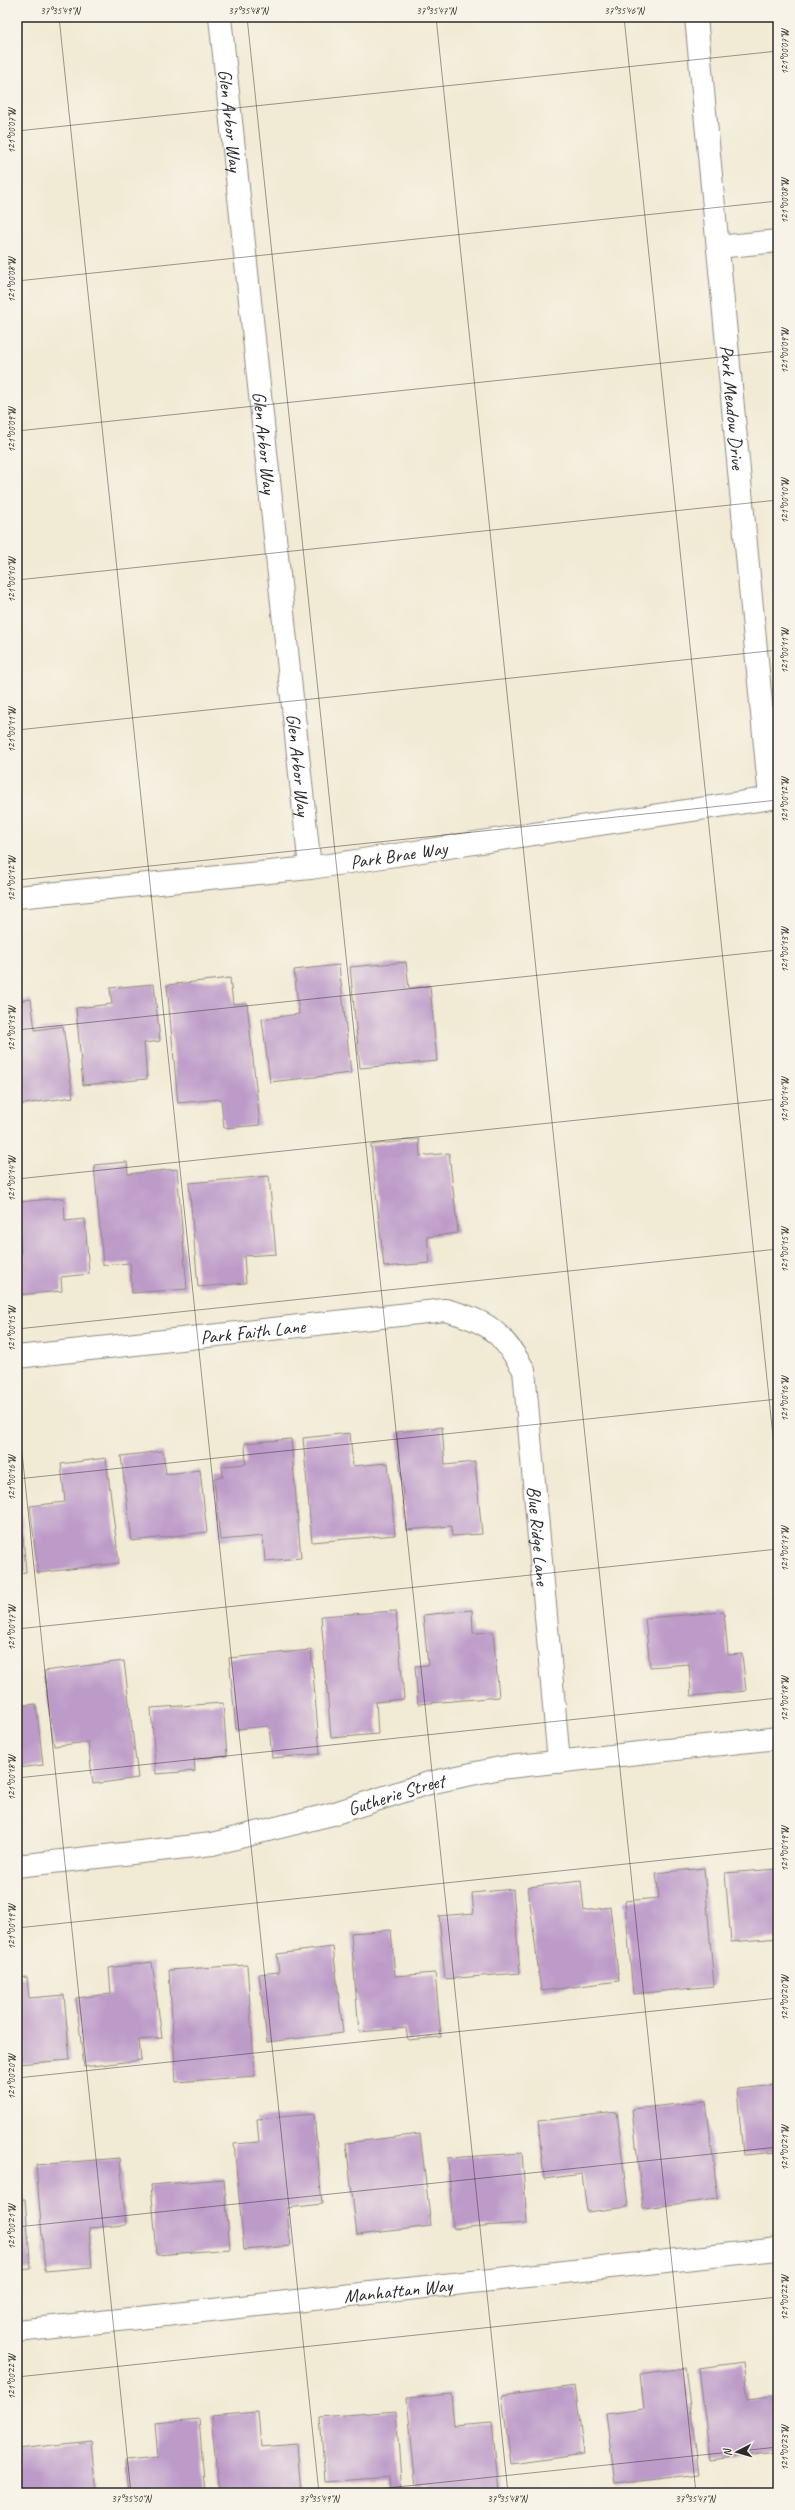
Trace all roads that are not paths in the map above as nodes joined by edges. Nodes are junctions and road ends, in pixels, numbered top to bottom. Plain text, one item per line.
1 (220, 17) edge
2 (696, 17) edge
3 (778, 241) edge
4 (718, 247) junction
5 (774, 798) edge
6 (310, 868) junction
7 (17, 898) edge
8 (486, 1324) joint
9 (17, 1357) edge
10 (778, 1738) edge
11 (559, 1762) junction
12 (17, 1866) edge
13 (778, 2249) edge
14 (17, 2331) edge

1 - 6 street, Glen Arbor Way
2 - 4 street, Park Meadow Drive
3 - 4 street
4 - 5 street, Park Meadow Drive
5 - 6 street, Park Brae Way
6 - 7 street, Park Brae Way
8 - 9 street, Park Faith Lane
8 - 11 street, Blue Ridge Lane
10 - 11 street, Gutherie Street
11 - 12 street, Gutherie Street
13 - 14 street, Manhattan Way

